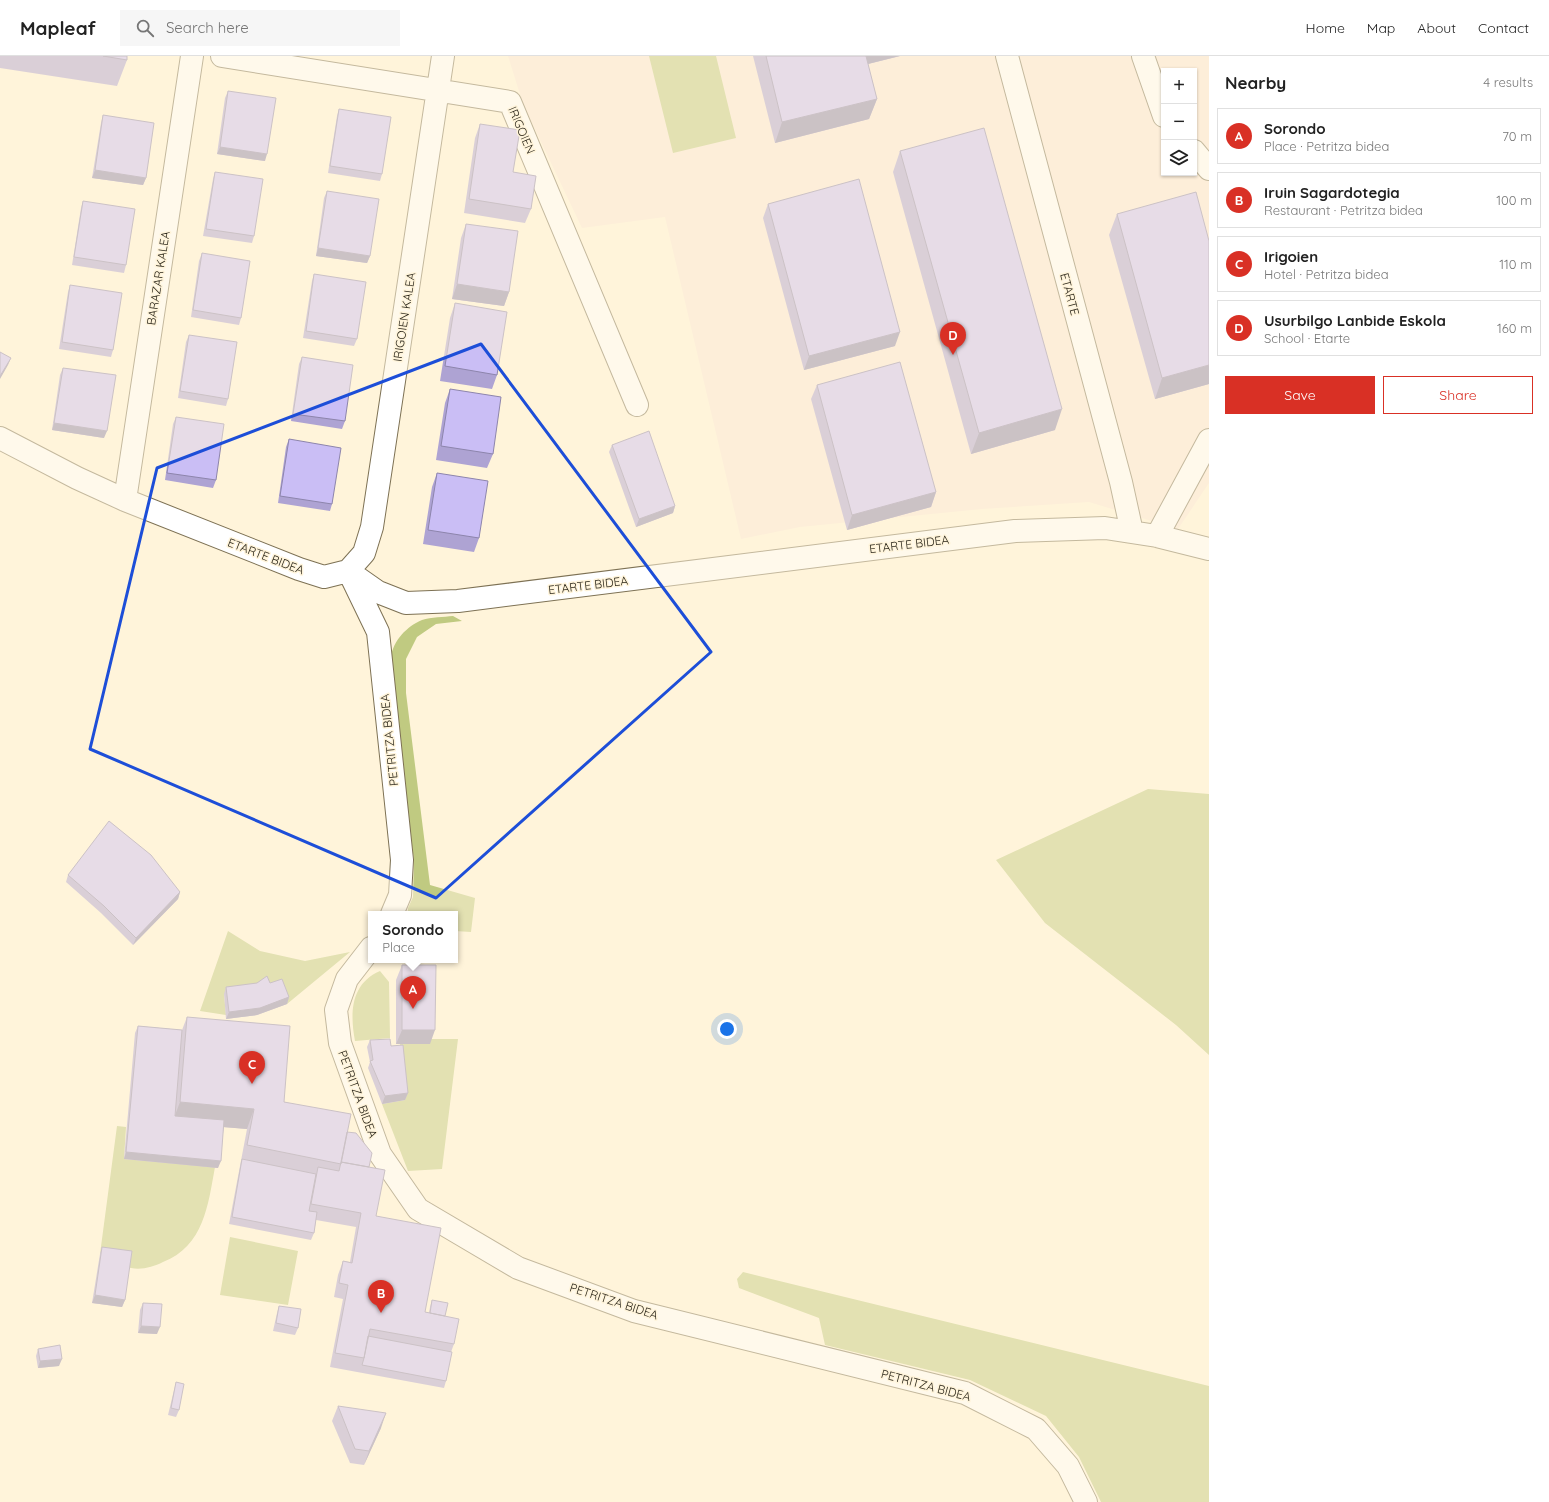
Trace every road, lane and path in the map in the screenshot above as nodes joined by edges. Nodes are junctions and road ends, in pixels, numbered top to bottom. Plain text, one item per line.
1 (192, 56) edge
2 (222, 56) edge
3 (443, 56) edge
4 (1007, 56) edge
5 (1142, 56) edge
6 (438, 90) junction
7 (1161, 108) edge
8 (1197, 154) edge
9 (1209, 168) edge
10 (637, 405) dead end
11 (0, 438) edge
12 (1209, 440) edge
13 (125, 500) junction
14 (1132, 532) junction
15 (1156, 536) junction
16 (1209, 548) edge
17 (348, 571) junction
18 (393, 911) edge
19 (368, 952) edge
20 (1086, 1502) edge

1 - 13 street, BARAZAR KALEA
2 - 6 street, IRIGOIEN
3 - 6 street, IRIGOIEN KALEA
4 - 14 street, ETARTE
5 - 7 street
6 - 10 street, IRIGOIEN
6 - 17 street, IRIGOIEN KALEA
8 - 9 street
11 - 13 street, ETARTE BIDEA
12 - 15 street
13 - 17 street, ETARTE BIDEA
14 - 15 street, ETARTE BIDEA
14 - 17 street, ETARTE BIDEA
15 - 16 street, ETARTE BIDEA
17 - 18 street, PETRITZA BIDEA
19 - 20 street, PETRITZA BIDEA

